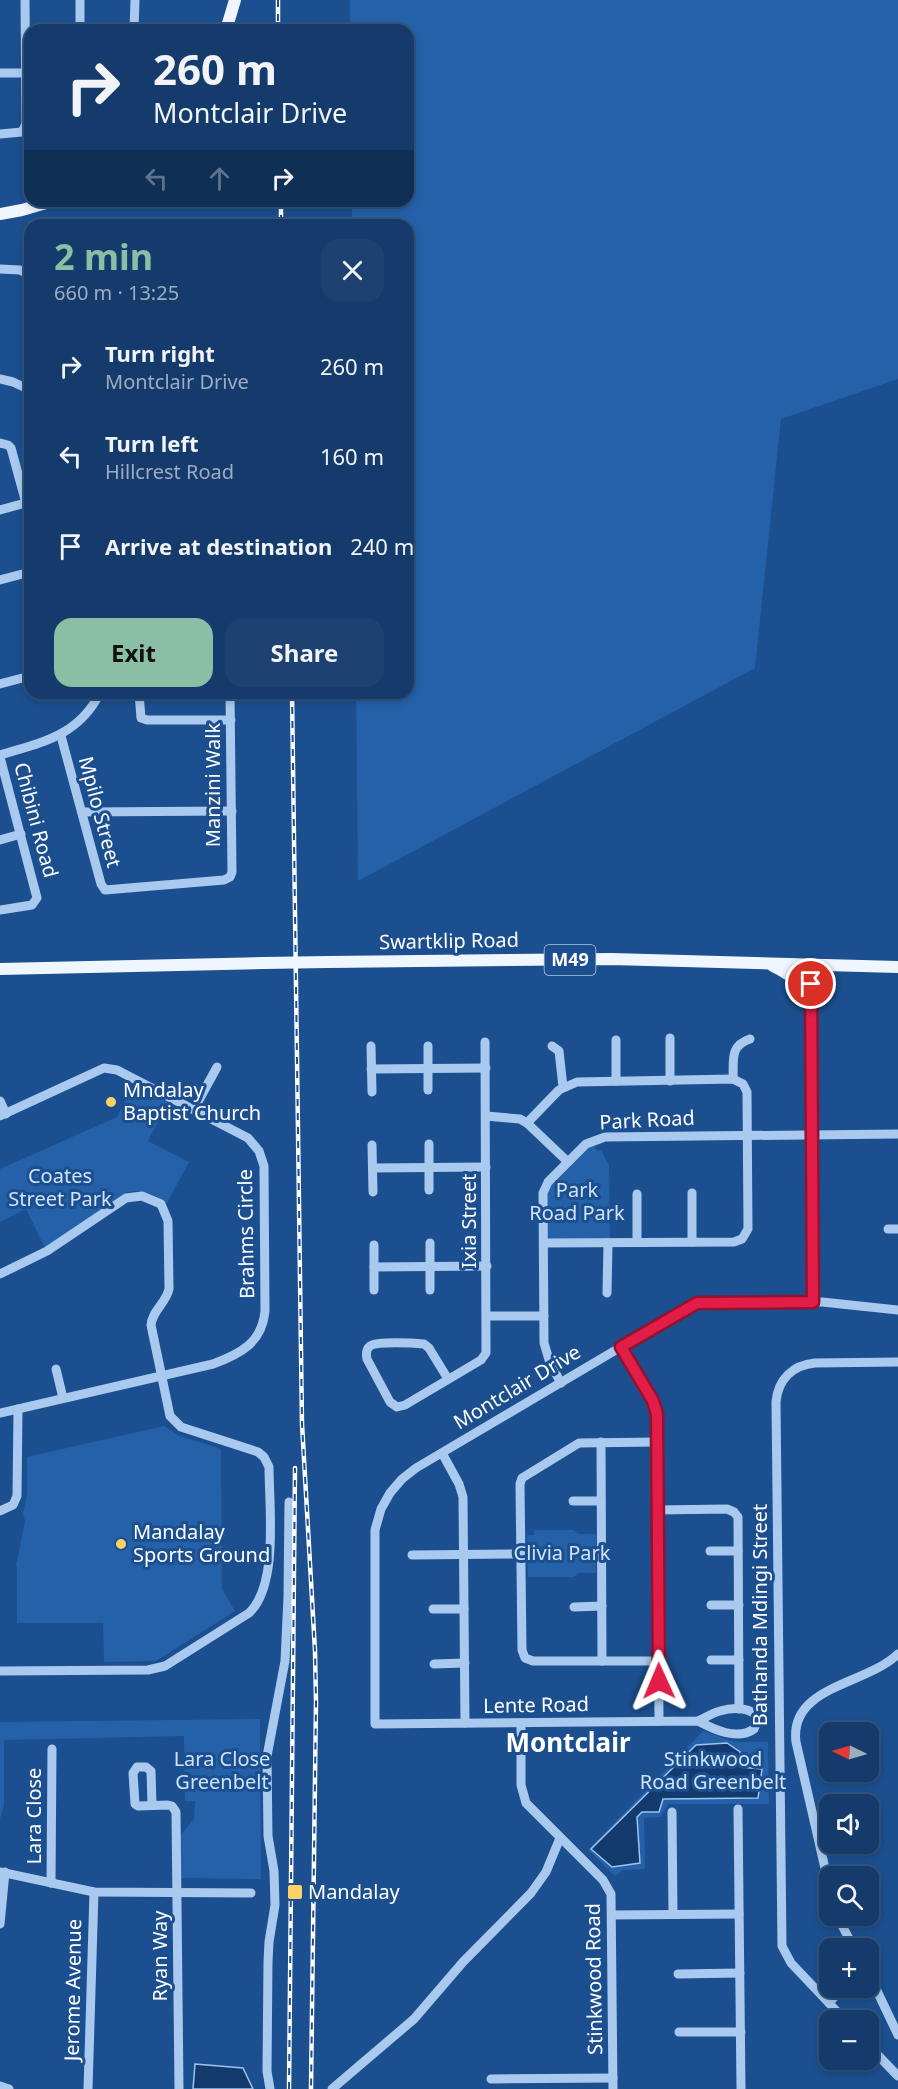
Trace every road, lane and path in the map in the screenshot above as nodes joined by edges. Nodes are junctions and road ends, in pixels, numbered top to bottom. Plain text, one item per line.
1 (25, 0) edge
2 (80, 0) edge
3 (135, 0) edge
4 (235, 0) edge
5 (25, 24) edge
6 (80, 24) edge
7 (134, 24) edge
8 (228, 24) edge
9 (0, 73) edge
10 (24, 73) edge
11 (24, 130) edge
12 (0, 134) edge
13 (32, 207) edge
14 (0, 214) edge
15 (0, 269) edge
16 (24, 272) edge
17 (0, 379) edge
18 (24, 387) edge
19 (0, 443) edge
20 (24, 490) edge
21 (24, 503) edge
22 (0, 510) edge
23 (24, 573) edge
24 (0, 580) edge
25 (24, 678) edge
26 (0, 684) edge
27 (96, 699) edge
28 (139, 699) edge
29 (230, 699) edge
30 (231, 720) junction
31 (61, 736) junction
32 (0, 756) edge
33 (232, 811) junction
34 (82, 812) junction
35 (21, 834) junction
36 (0, 840) edge
37 (111, 891) joint
38 (0, 910) edge
39 (767, 964) junction
40 (811, 965) junction
41 (898, 968) edge
42 (0, 969) edge
43 (811, 1004) junction
44 (670, 1038) dead end
45 (750, 1039) dead end
46 (616, 1040) dead end
47 (485, 1042) dead end
48 (371, 1046) dead end
49 (428, 1046) dead end
50 (552, 1046) dead end
51 (217, 1067) dead end
52 (486, 1068) junction
53 (371, 1069) junction
54 (428, 1069) junction
55 (733, 1079) junction
56 (616, 1081) junction
57 (670, 1081) junction
58 (563, 1087) junction
59 (428, 1090) dead end
60 (372, 1092) dead end
61 (0, 1101) edge
62 (194, 1109) junction
63 (3, 1115) edge
64 (486, 1116) junction
65 (527, 1123) junction
66 (898, 1134) edge
67 (812, 1135) junction
68 (747, 1136) junction
69 (429, 1144) dead end
70 (372, 1145) dead end
71 (568, 1162) junction
72 (429, 1167) junction
73 (486, 1167) junction
74 (373, 1168) junction
75 (429, 1190) dead end
76 (373, 1192) dead end
77 (692, 1192) dead end
78 (637, 1194) dead end
79 (888, 1229) dead end
80 (898, 1229) edge
81 (637, 1242) junction
82 (692, 1242) junction
83 (430, 1243) dead end
84 (544, 1243) junction
85 (608, 1243) junction
86 (374, 1245) dead end
87 (430, 1266) junction
88 (487, 1266) junction
89 (374, 1267) junction
90 (0, 1274) edge
91 (374, 1290) dead end
92 (430, 1290) dead end
93 (607, 1293) dead end
94 (813, 1302) junction
95 (898, 1310) edge
96 (487, 1316) junction
97 (544, 1316) junction
98 (621, 1347) junction
99 (898, 1362) edge
100 (56, 1369) dead end
101 (161, 1376) junction
102 (448, 1379) junction
103 (561, 1383) junction
104 (63, 1398) junction
105 (18, 1409) junction
106 (0, 1413) edge
107 (601, 1442) junction
108 (657, 1442) junction
109 (442, 1453) junction
110 (573, 1501) dead end
111 (601, 1501) junction
112 (289, 1502) dead end
113 (657, 1510) junction
114 (0, 1511) edge
115 (710, 1551) dead end
116 (738, 1551) junction
117 (464, 1554) junction
118 (521, 1554) junction
119 (412, 1555) dead end
120 (711, 1605) dead end
121 (739, 1605) junction
122 (574, 1606) dead end
123 (602, 1606) junction
124 (434, 1609) dead end
125 (465, 1609) junction
126 (898, 1654) edge
127 (711, 1660) dead end
128 (739, 1660) junction
129 (602, 1661) junction
130 (658, 1661) junction
131 (434, 1664) dead end
132 (465, 1664) junction
133 (0, 1671) edge
134 (740, 1709) junction
135 (659, 1721) junction
136 (698, 1721) junction
137 (465, 1723) junction
138 (521, 1723) junction
139 (375, 1724) joint
140 (52, 1749) dead end
141 (152, 1805) dead end
142 (738, 1809) dead end
143 (672, 1812) dead end
144 (560, 1838) junction
145 (824, 1866) edge
146 (3, 1872) edge
147 (51, 1883) junction
148 (94, 1892) junction
149 (177, 1893) junction
150 (251, 1893) dead end
151 (673, 1914) junction
152 (739, 1914) junction
153 (612, 1915) junction
154 (0, 1924) edge
155 (740, 1973) junction
156 (678, 1974) dead end
157 (879, 1995) edge
158 (833, 1998) edge
159 (829, 2003) junction
160 (836, 2010) edge
161 (679, 2032) dead end
162 (741, 2032) junction
163 (898, 2036) edge
164 (879, 2056) edge
165 (898, 2076) edge
166 (613, 2078) junction
167 (491, 2079) dead end
168 (551, 2084) edge
169 (0, 2086) edge
170 (9, 2089) edge
171 (88, 2089) edge
172 (179, 2089) edge
173 (270, 2089) edge
174 (332, 2089) edge
175 (613, 2089) edge
176 (741, 2089) edge

1 - 5 street
2 - 6 street
3 - 7 street
4 - 8 main road
9 - 10 street
11 - 12 street
13 - 14 main road
15 - 16 street
17 - 18 street
19 - 20 street
21 - 22 street
23 - 24 street
25 - 26 street
27 - 31 street
28 - 30 street
29 - 30 street, Manzini Walk
30 - 33 street, Manzini Walk
31 - 32 street
31 - 34 street, Mpilo Street
32 - 35 street, Chibini Road
33 - 34 street
33 - 37 street, Manzini Walk
34 - 37 street, Mpilo Street
35 - 36 street
35 - 38 street, Chibini Road
39 - 40 main road, Swartklip Road / M49
39 - 42 main road, Swartklip Road / M49, bridge
39 - 43 main road
40 - 41 main road, Swartklip Road / M49
40 - 43 street
43 - 67 street
44 - 57 street
45 - 55 street
46 - 56 street
47 - 52 street, Ixia Street
48 - 53 street
49 - 54 street
50 - 58 street
51 - 62 street
52 - 54 street
52 - 64 street, Ixia Street
53 - 54 street
53 - 60 street
54 - 59 street
55 - 57 street
55 - 68 street
56 - 57 street
56 - 58 street
58 - 65 street
61 - 63 street
62 - 63 street, Brahms Circle
62 - 101 street, Brahms Circle
64 - 65 street
64 - 73 street, Ixia Street
65 - 71 street
66 - 67 street, Park Road
67 - 68 street, Park Road
67 - 94 street
68 - 71 street, Park Road
68 - 82 street
69 - 72 street
70 - 74 street
71 - 84 street, Park Road
72 - 73 street
72 - 74 street
72 - 75 street
73 - 88 street, Ixia Street
74 - 76 street
77 - 82 street
78 - 81 street
79 - 80 street
81 - 82 street
81 - 85 street
83 - 87 street
84 - 85 street
84 - 97 street, Park Road
85 - 93 street
86 - 89 street
87 - 88 street
87 - 89 street
87 - 92 street
88 - 96 street, Ixia Street
89 - 91 street
90 - 101 street
94 - 95 street, Montclair Drive
94 - 98 street, Montclair Drive
96 - 97 street
96 - 102 street, Ixia Street
97 - 103 street, Park Road
98 - 103 street, Montclair Drive
98 - 108 street
99 - 159 street, Bathanda Mdingi Street
100 - 104 street
101 - 104 street, Brahms Circle
101 - 133 street
102 - 102 street, Ixia Street
103 - 109 street, Montclair Drive
104 - 105 street, Brahms Circle
105 - 106 street, Brahms Circle
105 - 114 street
107 - 108 street
107 - 111 street
107 - 118 street
108 - 113 street
109 - 117 street
109 - 139 street, Montclair Drive
110 - 111 street
111 - 123 street
112 - 173 street
113 - 116 street
113 - 130 street
115 - 116 street
116 - 121 street
117 - 118 street
117 - 119 street
117 - 125 street
118 - 129 street
120 - 121 street
121 - 128 street
122 - 123 street
123 - 129 street
124 - 125 street
125 - 132 street
126 - 145 street, Bathanda Mdingi Street
127 - 128 street
128 - 134 street
129 - 130 street
130 - 135 street
131 - 132 street
132 - 137 street
134 - 136 street, Lente Road
134 - 136 street, Lente Road
135 - 136 street, Lente Road
135 - 138 street, Lente Road
137 - 138 street, Lente Road
137 - 139 street, Lente Road
138 - 144 street, Stinkwood Road
140 - 147 street, Lara Close
141 - 149 street
142 - 152 street
143 - 151 street
144 - 153 street, Stinkwood Road
144 - 174 street
146 - 147 street, Ryan Way
146 - 154 street
147 - 148 street, Ryan Way
148 - 149 street, Ryan Way
148 - 171 street, Jerome Avenue
149 - 150 street
149 - 172 street, Ryan Way
151 - 152 street
151 - 153 street
152 - 155 street
153 - 166 street, Stinkwood Road
155 - 156 street
155 - 162 street
157 - 163 street
158 - 159 street
159 - 160 street, Bathanda Mdingi Street
161 - 162 street
162 - 176 street
164 - 165 street
166 - 168 street
166 - 175 street, Stinkwood Road
167 - 168 street
169 - 170 street

